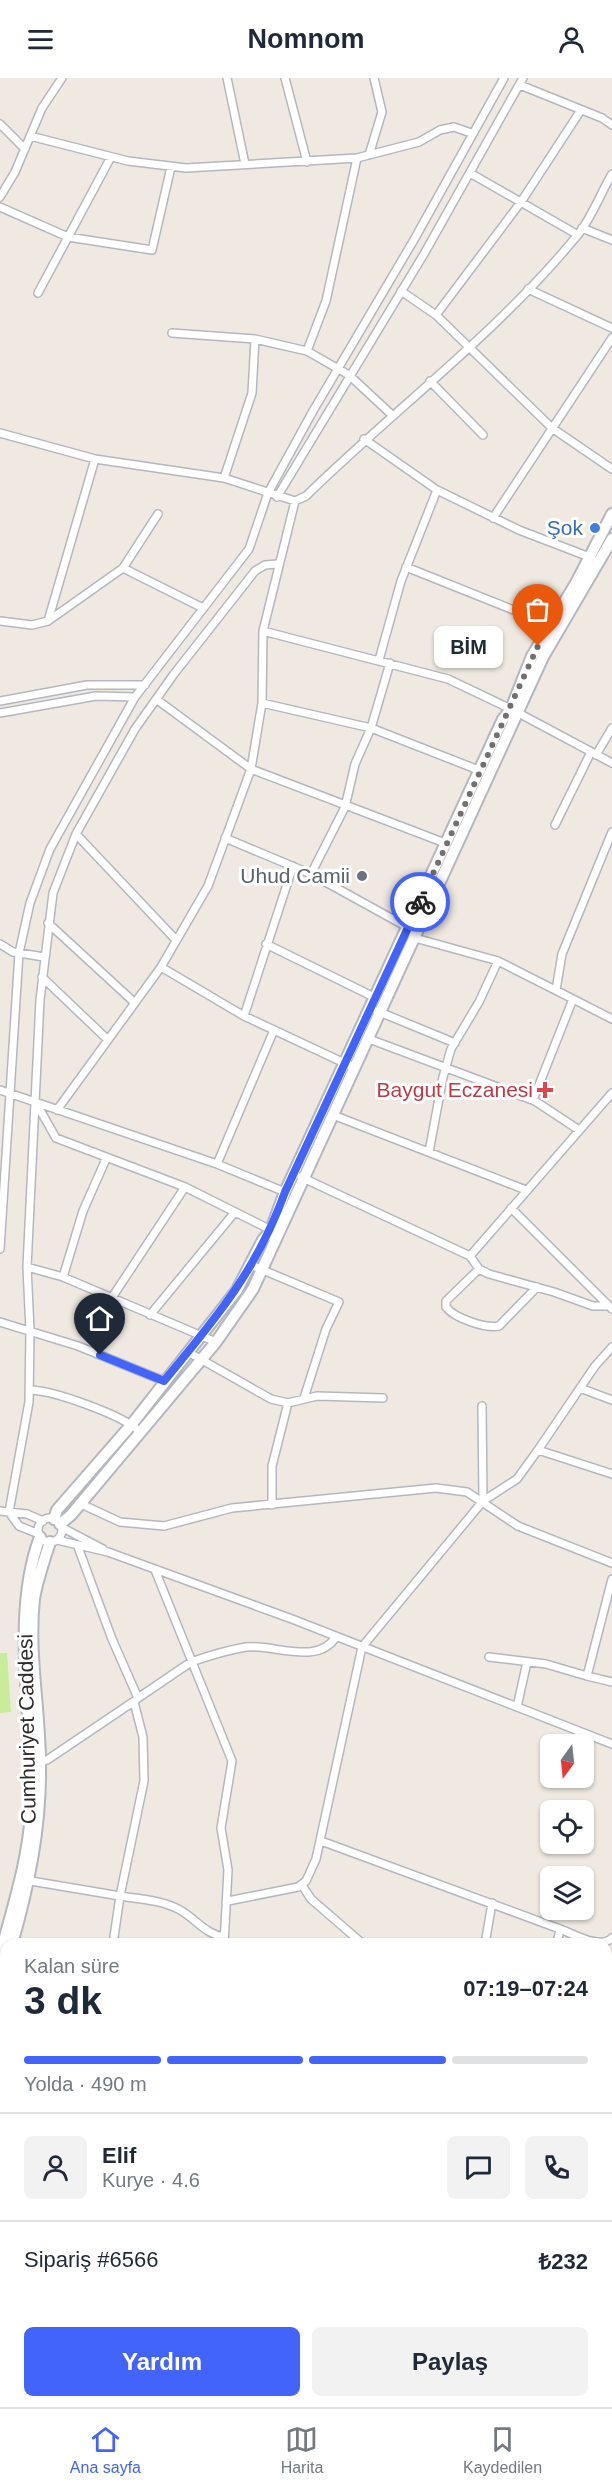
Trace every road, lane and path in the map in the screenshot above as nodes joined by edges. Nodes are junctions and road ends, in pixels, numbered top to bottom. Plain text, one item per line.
1 (62, 78) edge
2 (227, 78) edge
3 (285, 78) edge
4 (374, 78) edge
5 (504, 78) edge
6 (522, 82) edge
7 (581, 110) junction
8 (0, 124) edge
9 (612, 125) edge
10 (471, 133) junction
11 (30, 136) junction
12 (25, 148) junction
13 (369, 155) junction
14 (111, 156) junction
15 (357, 158) junction
16 (307, 162) junction
17 (244, 164) junction
18 (171, 166) junction
19 (470, 173) junction
20 (612, 174) edge
21 (0, 197) edge
22 (521, 202) junction
23 (0, 207) edge
24 (580, 232) junction
25 (68, 237) junction
26 (612, 240) edge
27 (528, 289) junction
28 (401, 291) junction
29 (38, 293) dead end
30 (436, 315) junction
31 (612, 327) edge
32 (172, 333) dead end
33 (612, 338) edge
34 (255, 339) junction
35 (470, 345) junction
36 (307, 351) junction
37 (338, 368) junction
38 (349, 375) junction
39 (430, 381) junction
40 (392, 415) junction
41 (552, 428) junction
42 (0, 433) edge
43 (483, 435) dead end
44 (364, 439) junction
45 (95, 459) junction
46 (612, 469) edge
47 (224, 478) junction
48 (438, 490) junction
49 (268, 493) junction
50 (277, 497) junction
51 (295, 501) junction
52 (158, 514) dead end
53 (612, 514) edge
54 (493, 518) junction
55 (609, 539) edge
56 (595, 560) junction
57 (278, 564) junction
58 (406, 567) junction
59 (123, 568) junction
60 (203, 608) junction
61 (0, 621) edge
62 (48, 621) junction
63 (551, 625) junction
64 (263, 631) junction
65 (379, 660) junction
66 (390, 663) junction
67 (145, 685) junction
68 (135, 697) junction
69 (156, 699) junction
70 (0, 701) edge
71 (262, 703) junction
72 (514, 711) junction
73 (0, 713) edge
74 (371, 728) junction
75 (612, 728) edge
76 (594, 754) junction
77 (612, 763) edge
78 (251, 769) junction
79 (481, 771) junction
80 (345, 807) junction
81 (555, 825) dead end
82 (612, 832) edge
83 (76, 834) junction
84 (225, 838) junction
85 (446, 843) junction
86 (293, 866) junction
87 (311, 874) junction
88 (48, 923) junction
89 (409, 928) junction
90 (415, 939) junction
91 (176, 940) junction
92 (0, 944) edge
93 (266, 944) junction
94 (19, 953) junction
95 (44, 957) junction
96 (498, 961) junction
97 (161, 967) junction
98 (42, 977) junction
99 (556, 990) junction
100 (376, 998) junction
101 (573, 999) junction
102 (135, 1003) junction
103 (376, 1011) junction
104 (244, 1016) junction
105 (612, 1019) edge
106 (274, 1030) junction
107 (369, 1039) junction
108 (108, 1040) junction
109 (455, 1044) junction
110 (343, 1064) junction
111 (446, 1066) junction
112 (355, 1068) junction
113 (0, 1090) edge
114 (8, 1093) junction
115 (612, 1093) edge
116 (533, 1100) junction
117 (36, 1103) junction
118 (57, 1110) junction
119 (333, 1114) junction
120 (579, 1130) junction
121 (429, 1152) junction
122 (106, 1159) junction
123 (217, 1164) junction
124 (299, 1177) junction
125 (185, 1187) junction
126 (526, 1190) junction
127 (285, 1192) junction
128 (511, 1208) junction
129 (235, 1212) junction
130 (271, 1230) junction
131 (0, 1248) edge
132 (470, 1256) junction
133 (251, 1265) junction
134 (27, 1267) junction
135 (263, 1269) junction
136 (479, 1269) junction
137 (63, 1278) junction
138 (537, 1287) junction
139 (111, 1299) junction
140 (610, 1307) edge
141 (150, 1316) junction
142 (0, 1323) edge
143 (30, 1330) junction
144 (202, 1336) junction
145 (216, 1342) junction
146 (612, 1347) edge
147 (188, 1352) junction
148 (201, 1359) junction
149 (164, 1381) junction
150 (580, 1388) junction
151 (29, 1390) junction
152 (304, 1398) junction
153 (383, 1398) dead end
154 (612, 1400) edge
155 (288, 1403) junction
156 (482, 1406) dead end
157 (135, 1428) junction
158 (538, 1450) junction
159 (612, 1474) edge
160 (483, 1501) junction
161 (80, 1503) junction
162 (272, 1504) junction
163 (0, 1511) edge
164 (9, 1512) junction
165 (54, 1523) junction
166 (46, 1538) junction
167 (78, 1547) junction
168 (108, 1552) junction
169 (612, 1563) edge
170 (155, 1570) junction
171 (612, 1579) edge
172 (336, 1637) junction
173 (362, 1647) junction
174 (489, 1657) dead end
175 (191, 1662) junction
176 (527, 1662) junction
177 (588, 1676) junction
178 (612, 1682) edge
179 (136, 1700) junction
180 (517, 1707) junction
181 (612, 1744) edge
182 (35, 1763) junction
183 (321, 1840) junction
184 (25, 1880) junction
185 (302, 1885) junction
186 (120, 1896) junction
187 (228, 1901) junction
188 (492, 1903) junction
189 (560, 1929) junction
190 (8, 1938) edge
191 (114, 1938) edge
192 (219, 1938) edge
193 (224, 1938) edge
194 (356, 1938) edge
195 (486, 1938) edge
196 (558, 1938) edge
197 (586, 1938) edge

1 - 11 street
2 - 17 street
3 - 16 street
4 - 13 street
5 - 10 street
6 - 7 street
6 - 19 street
7 - 9 street
7 - 22 street
8 - 12 street
10 - 13 street
10 - 37 street
11 - 12 street
11 - 14 street
12 - 21 street
13 - 15 street
14 - 18 street
14 - 25 street
15 - 16 street
15 - 36 street
16 - 17 street
17 - 18 street
18 - 25 street
19 - 22 street
19 - 28 street
20 - 24 street
22 - 24 street
22 - 30 street
23 - 25 street
24 - 26 street
24 - 27 street
25 - 29 street
27 - 31 street
27 - 35 street
28 - 30 street
28 - 38 street
30 - 35 street
32 - 34 street
33 - 41 street
34 - 36 street
34 - 47 street
35 - 39 street
35 - 41 street
36 - 37 street
37 - 38 street
37 - 49 street
38 - 40 street
38 - 50 street
39 - 40 street
39 - 43 street
40 - 44 street
41 - 46 street
41 - 54 street
42 - 45 street
44 - 48 street
44 - 51 street
45 - 47 street
45 - 62 street
47 - 49 street
48 - 54 street
48 - 58 street
49 - 50 street
49 - 60 street
50 - 51 street
51 - 57 street
52 - 59 street
53 - 55 main road
54 - 56 street
55 - 56 main road
56 - 63 main road
56 - 72 main road
57 - 64 street
57 - 69 street
58 - 63 street
58 - 65 street
59 - 60 street
59 - 62 street
60 - 67 street
61 - 62 street
63 - 72 main road
64 - 65 street
64 - 71 street
65 - 66 street
66 - 72 street
66 - 74 street
67 - 68 street
67 - 70 street
68 - 73 street
68 - 94 street
69 - 78 street
69 - 83 street
71 - 74 street
71 - 78 street
72 - 76 street
72 - 79 main road
72 - 90 main road
74 - 79 street
74 - 80 street
75 - 76 street
76 - 77 street
76 - 81 street
78 - 80 street
78 - 84 street
79 - 85 main road
80 - 85 street
80 - 87 street
82 - 99 street
83 - 88 street
83 - 91 street
84 - 86 street
84 - 91 street
85 - 89 main road
86 - 87 street
86 - 93 street
87 - 89 street
88 - 95 street
88 - 102 street
89 - 90 street
89 - 100 main road
90 - 96 street
90 - 103 main road
91 - 97 street
92 - 94 street
93 - 100 street
93 - 104 street
94 - 95 street
94 - 114 street
95 - 98 street
96 - 99 street
96 - 109 street
97 - 102 street
97 - 104 street
98 - 108 street
98 - 117 street
99 - 101 street
100 - 103 main road
101 - 105 street
101 - 116 street
102 - 108 street
103 - 107 main road
103 - 109 street
103 - 110 main road
104 - 106 street
106 - 110 street
106 - 123 street
107 - 111 street
107 - 112 main road
108 - 118 street
109 - 111 street
110 - 112 street
110 - 124 main road
111 - 116 street
111 - 121 street
112 - 119 main road
113 - 114 street
114 - 117 street
114 - 131 street
115 - 120 street
116 - 120 street
117 - 118 street
117 - 122 street
117 - 134 street
118 - 123 street
119 - 121 street
119 - 124 main road
120 - 126 street
121 - 126 street
122 - 125 street
122 - 137 street
123 - 127 street
124 - 127 main road
124 - 132 street
124 - 135 main road
125 - 129 street
125 - 139 street
126 - 128 street
127 - 130 main road
128 - 132 street
128 - 140 street
129 - 130 street
129 - 141 street
130 - 133 main road
132 - 136 street
133 - 135 street
133 - 144 main road
134 - 137 street
134 - 143 street
135 - 145 main road
135 - 152 street
136 - 138 street
136 - 138 street
137 - 139 street
138 - 140 street
139 - 141 street
141 - 144 street
142 - 143 street
143 - 149 street
143 - 151 street
144 - 145 street
144 - 147 main road
145 - 148 main road
146 - 150 street
147 - 148 street
147 - 149 main road
148 - 155 street
148 - 157 main road
149 - 157 main road
150 - 154 street
150 - 158 street
151 - 157 street
151 - 164 street
152 - 153 street
152 - 155 street
155 - 162 street
156 - 160 street
157 - 161 main road
157 - 165 main road
158 - 159 street
158 - 160 street
160 - 162 street
160 - 169 street
160 - 173 street
161 - 162 street
161 - 165 main road
163 - 164 street
164 - 165 street
164 - 166 street
165 - 166 street
165 - 166 street
165 - 168 street
166 - 167 street
166 - 182 main road, Cumhuriyet Caddesi
167 - 168 street
167 - 179 street
168 - 170 street
170 - 172 street
170 - 175 street
171 - 177 street
172 - 173 street
172 - 175 street
173 - 180 street
173 - 183 street
174 - 176 street
175 - 179 street
175 - 187 street
176 - 177 street
176 - 180 street
177 - 178 street
179 - 182 street
179 - 186 street
180 - 181 street
182 - 184 main road, Cumhuriyet Caddesi
183 - 185 street
183 - 188 street
184 - 186 street
184 - 190 main road, Cumhuriyet Caddesi
185 - 187 street
185 - 194 street
186 - 191 street
186 - 192 street
187 - 193 street
188 - 189 street
188 - 195 street
189 - 196 street
189 - 197 street

